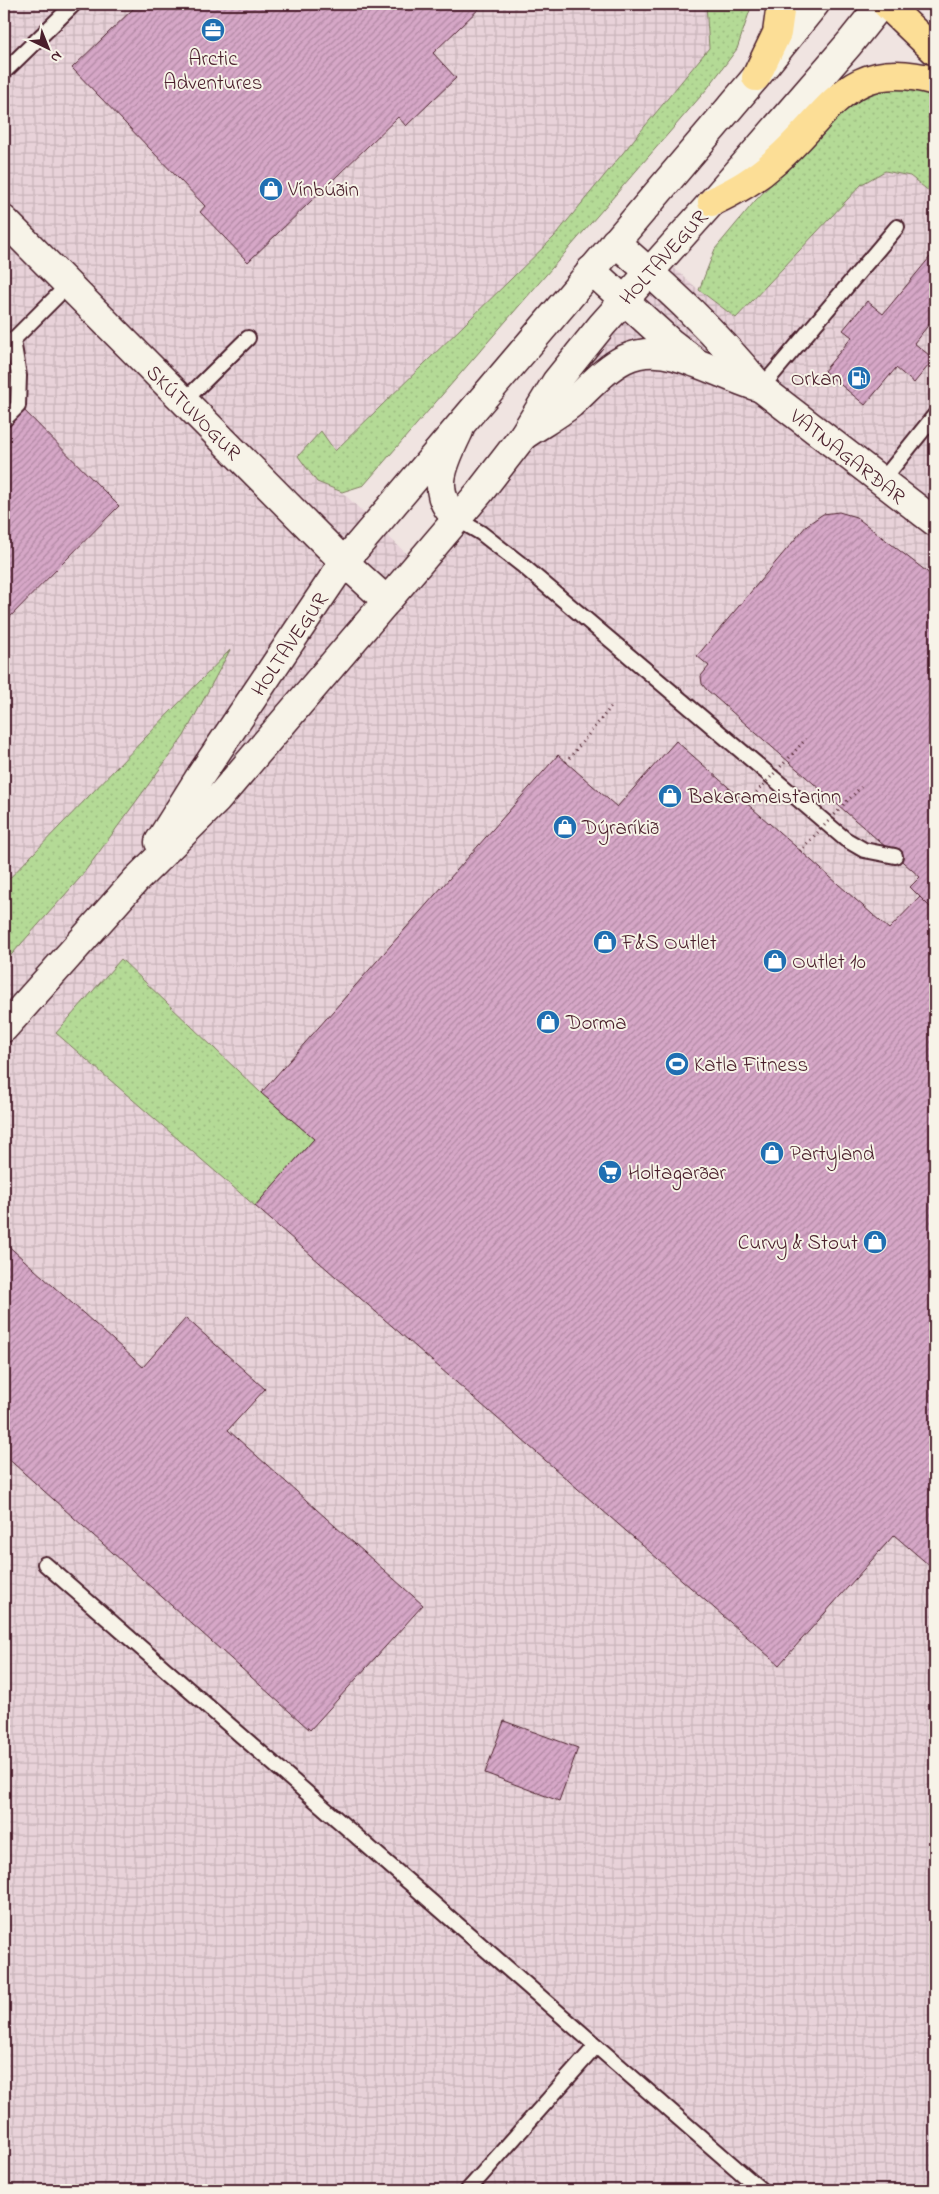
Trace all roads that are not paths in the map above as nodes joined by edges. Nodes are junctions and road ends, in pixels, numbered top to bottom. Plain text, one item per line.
1 (74, 4) edge
2 (781, 4) edge
3 (815, 4) edge
4 (881, 4) edge
5 (886, 4) edge
6 (935, 51) edge
7 (4, 72) edge
8 (756, 77) junction
9 (935, 81) edge
10 (712, 202) junction
11 (4, 220) edge
12 (898, 227) dead end
13 (615, 242) junction
14 (591, 270) junction
15 (649, 272) junction
16 (68, 285) junction
17 (624, 299) junction
18 (248, 338) dead end
19 (8, 340) edge
20 (701, 366) junction
21 (761, 388) junction
22 (184, 401) junction
23 (935, 415) edge
24 (4, 420) edge
25 (462, 423) junction
26 (523, 436) junction
27 (881, 482) junction
28 (457, 519) junction
29 (935, 522) edge
30 (344, 562) junction
31 (387, 601) junction
32 (895, 856) dead end
33 (136, 880) junction
34 (4, 1028) edge
35 (45, 1564) dead end
36 (596, 2046) junction
37 (468, 2190) edge
38 (761, 2190) edge

1 - 7 lane
2 - 8 main road
3 - 8 main road, HOLTAVEGUR
4 - 10 main road, HOLTAVEGUR
5 - 6 main road
8 - 13 main road, HOLTAVEGUR
9 - 10 main road
10 - 15 main road, HOLTAVEGUR
11 - 16 main road, SKÚTUVOGUR
12 - 21 lane
13 - 14 main road, HOLTAVEGUR
13 - 15 main road, VATNAGARÐAR
14 - 17 main road, VATNAGARÐAR
14 - 25 main road, HOLTAVEGUR
15 - 17 main road, HOLTAVEGUR
15 - 21 main road, VATNAGARÐAR
16 - 19 lane
16 - 22 main road, SKÚTUVOGUR
17 - 20 main road, VATNAGARÐAR
17 - 26 main road, HOLTAVEGUR
18 - 22 lane
19 - 24 lane
20 - 21 main road, VATNAGARÐAR
20 - 26 main road, VATNAGARÐAR
21 - 27 main road, VATNAGARÐAR
22 - 30 main road, SKÚTUVOGUR
23 - 27 lane
25 - 28 main road, HOLTAVEGUR
25 - 30 main road, HOLTAVEGUR
26 - 28 main road, HOLTAVEGUR
27 - 29 main road, VATNAGARÐAR
28 - 31 main road, HOLTAVEGUR
28 - 32 lane
30 - 31 main road, SKÚTUVOGUR
30 - 33 main road, HOLTAVEGUR
31 - 33 main road, HOLTAVEGUR
33 - 34 main road, HOLTAVEGUR
35 - 36 lane
36 - 37 lane
36 - 38 lane

